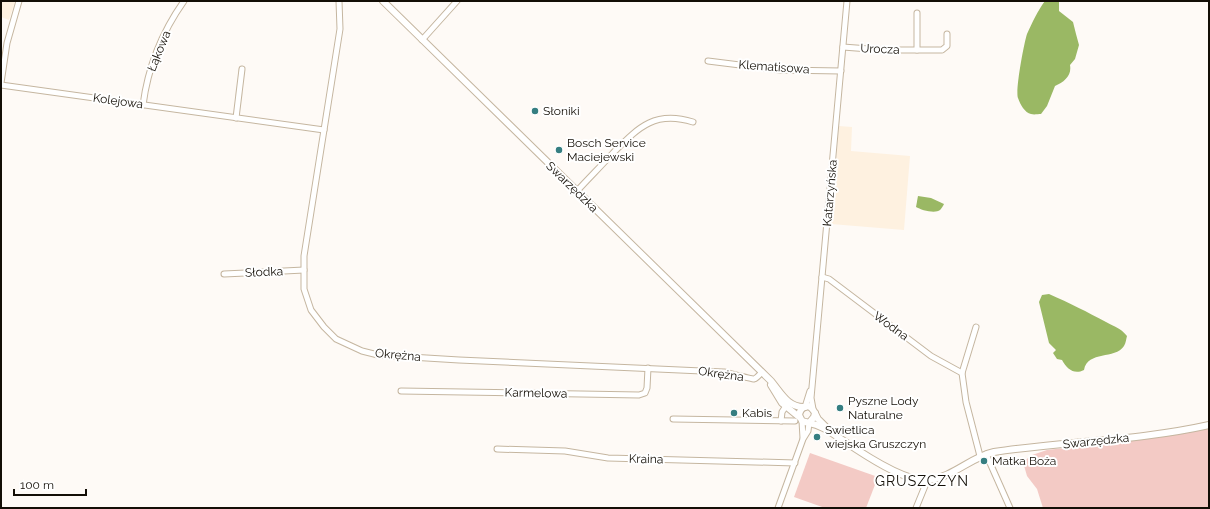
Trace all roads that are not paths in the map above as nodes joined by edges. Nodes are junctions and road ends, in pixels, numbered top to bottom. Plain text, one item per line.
1 (20, 1) edge
2 (184, 1) edge
3 (339, 1) edge
4 (383, 1) edge
5 (457, 1) edge
6 (847, 1) edge
7 (917, 13) dead end
8 (947, 34) dead end
9 (422, 40) junction
10 (843, 47) junction
11 (917, 50) junction
12 (708, 60) dead end
13 (242, 69) dead end
14 (841, 71) junction
15 (1, 84) edge
16 (143, 105) junction
17 (236, 118) junction
18 (693, 122) dead end
19 (324, 130) junction
20 (577, 191) junction
21 (304, 270) junction
22 (224, 274) dead end
23 (822, 277) junction
24 (976, 327) dead end
25 (648, 368) junction
26 (762, 372) junction
27 (962, 373) junction
28 (813, 384) junction
29 (401, 390) dead end
30 (787, 404) junction
31 (805, 407) junction
32 (814, 411) junction
33 (673, 419) dead end
34 (801, 420) junction
35 (781, 421) junction
36 (1209, 425) edge
37 (832, 433) junction
38 (497, 449) dead end
39 (983, 455) junction
40 (795, 463) junction
41 (926, 480) junction
42 (778, 508) edge
43 (916, 508) edge
44 (1010, 508) edge

1 - 15 street
2 - 16 street, Łąkowa
3 - 19 street, Okrężna
4 - 9 street, Swarzędzka
5 - 9 street
6 - 10 street, Katarzyńska
7 - 11 street, Urocza
8 - 11 street, Urocza
9 - 20 street, Swarzędzka
10 - 11 street, Urocza
10 - 14 street, Katarzyńska
12 - 14 street, Klematisowa
13 - 17 street
14 - 23 street, Katarzyńska
15 - 16 street, Kolejowa
16 - 17 street, Kolejowa
17 - 19 street, Kolejowa
18 - 20 street
19 - 21 street, Okrężna
20 - 26 street, Swarzędzka
21 - 22 street, Słodka
21 - 25 street, Okrężna
23 - 27 street, Wodna
23 - 28 street, Katarzyńska
24 - 27 street
25 - 26 street, Okrężna
25 - 29 street, Karmelowa
26 - 30 street, Swarzędzka
27 - 39 street
28 - 31 street, Katarzyńska
28 - 32 street, Katarzyńska
30 - 31 street
30 - 34 street, Swarzędzka
30 - 35 street
31 - 32 street
31 - 34 street
32 - 34 street
32 - 37 street, Swarzędzka
33 - 35 street
34 - 35 street
34 - 37 street, Swarzędzka
34 - 40 street
36 - 39 street, Swarzędzka
37 - 41 street, Swarzędzka
38 - 40 street, Kraina
39 - 41 street, Swarzędzka
39 - 44 street
40 - 42 street
41 - 43 street

